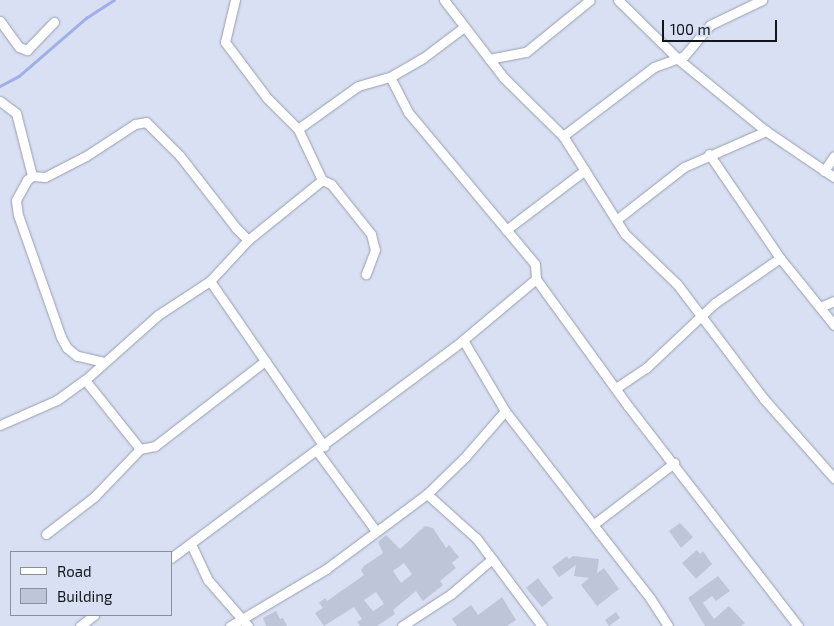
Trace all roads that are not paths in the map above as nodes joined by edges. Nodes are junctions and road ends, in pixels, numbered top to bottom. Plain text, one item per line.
1 (235, 0) edge
2 (444, 0) edge
3 (590, 0) edge
4 (618, 0) edge
5 (762, 0) edge
6 (750, 2) edge
7 (0, 21) edge
8 (54, 22) dead end
9 (464, 27) junction
10 (489, 59) junction
11 (678, 59) junction
12 (390, 77) junction
13 (0, 101) edge
14 (298, 129) junction
15 (766, 131) junction
16 (563, 136) junction
17 (710, 154) junction
18 (834, 156) edge
19 (585, 170) junction
20 (824, 171) junction
21 (32, 176) junction
22 (834, 177) edge
23 (322, 180) junction
24 (616, 220) junction
25 (506, 230) junction
26 (248, 240) junction
27 (780, 258) junction
28 (366, 274) dead end
29 (536, 279) junction
30 (210, 281) junction
31 (834, 301) edge
32 (820, 308) junction
33 (702, 316) junction
34 (834, 325) edge
35 (463, 340) junction
36 (265, 361) junction
37 (104, 362) junction
38 (84, 380) junction
39 (616, 388) junction
40 (505, 411) junction
41 (1, 423) edge
42 (320, 448) junction
43 (140, 449) junction
44 (674, 463) junction
45 (834, 478) edge
46 (427, 494) junction
47 (594, 524) junction
48 (376, 531) junction
49 (46, 534) dead end
50 (190, 544) junction
51 (172, 557) edge
52 (492, 559) junction
53 (93, 616) edge
54 (242, 618) junction
55 (80, 626) edge
56 (230, 626) edge
57 (248, 626) edge
58 (402, 626) edge
59 (542, 626) edge
60 (668, 626) edge
61 (798, 626) edge

1 - 14 street
2 - 9 street
3 - 10 street
4 - 11 street
5 - 6 street
6 - 11 street
7 - 8 street
9 - 10 street
9 - 12 street
10 - 16 street
11 - 15 street
11 - 16 street
12 - 14 street
12 - 25 street
13 - 21 street
14 - 23 street
15 - 17 street
15 - 20 street
16 - 19 street
17 - 24 street
17 - 27 street
18 - 20 street
19 - 24 street
19 - 25 street
20 - 22 street
21 - 26 street
21 - 37 street
23 - 26 street
23 - 28 street
24 - 33 street
25 - 29 street
26 - 30 street
27 - 32 street
27 - 33 street
29 - 35 street
29 - 39 street
30 - 36 street
30 - 37 street
31 - 32 street
32 - 34 street
33 - 39 street
33 - 45 street
35 - 40 street
35 - 42 street
36 - 42 street
36 - 43 street
37 - 38 street
38 - 41 street
38 - 43 street
39 - 44 street
40 - 46 street
40 - 47 street
42 - 48 street
42 - 50 street
43 - 49 street
44 - 47 street
44 - 61 street
46 - 48 street
46 - 52 street
47 - 60 street
48 - 54 street
50 - 51 street
50 - 54 street
52 - 58 street
52 - 59 street
53 - 55 street
54 - 56 street
54 - 57 street

